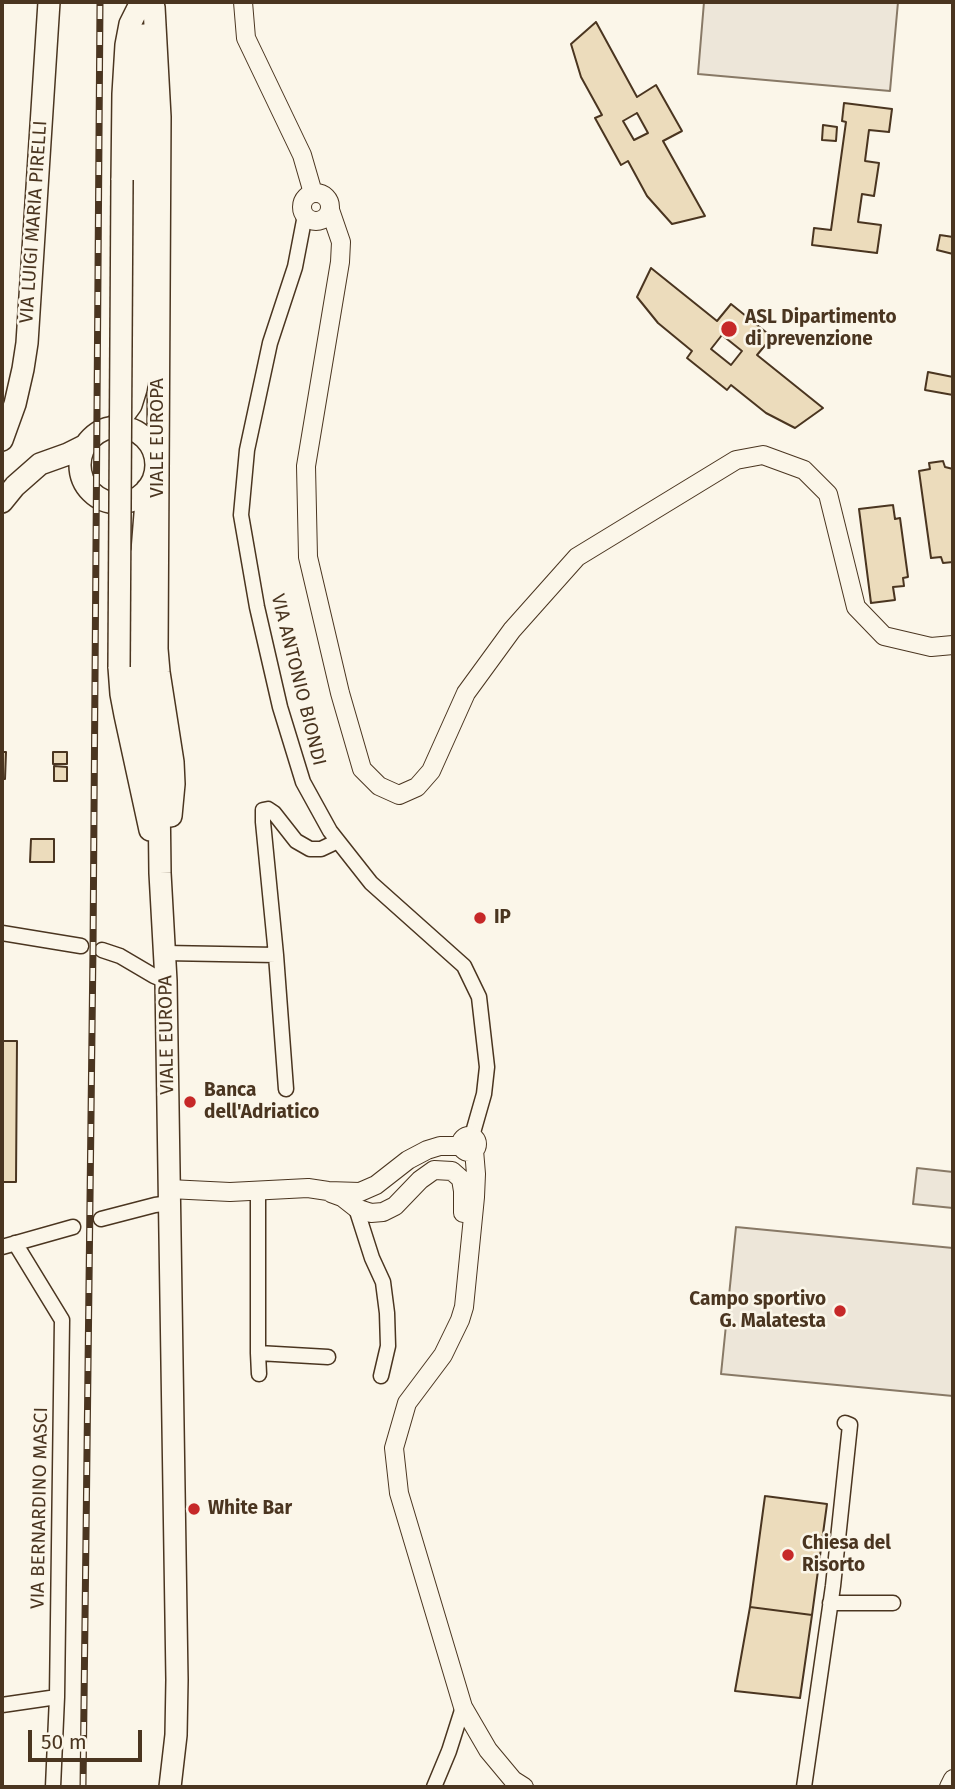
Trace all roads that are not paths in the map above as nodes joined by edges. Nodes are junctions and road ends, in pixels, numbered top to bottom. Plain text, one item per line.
1 (49, 2) edge
2 (143, 2) edge
3 (150, 2) edge
4 (243, 2) edge
5 (313, 193) junction
6 (330, 210) junction
7 (305, 215) junction
8 (140, 367) junction
9 (116, 427) junction
10 (2, 440) edge
11 (148, 442) junction
12 (86, 445) junction
13 (28, 476) junction
14 (83, 480) junction
15 (147, 489) junction
16 (2, 502) edge
17 (110, 502) junction
18 (139, 561) junction
19 (953, 645) edge
20 (338, 841) junction
21 (160, 873) junction
22 (2, 933) edge
23 (81, 946) dead end
24 (102, 950) dead end
25 (165, 953) junction
26 (276, 955) junction
27 (166, 981) junction
28 (286, 1089) dead end
29 (469, 1144) junction
30 (258, 1190) junction
31 (328, 1191) junction
32 (170, 1196) junction
33 (356, 1208) junction
34 (101, 1219) dead end
35 (73, 1227) dead end
36 (8, 1245) edge
37 (464, 1307) junction
38 (258, 1353) junction
39 (328, 1357) dead end
40 (259, 1374) dead end
41 (381, 1376) dead end
42 (845, 1423) dead end
43 (893, 1602) dead end
44 (831, 1603) junction
45 (57, 1697) junction
46 (2, 1705) edge
47 (463, 1707) junction
48 (953, 1779) edge
49 (53, 1787) edge
50 (170, 1787) edge
51 (434, 1787) edge
52 (524, 1787) edge
53 (804, 1787) edge
54 (949, 1787) edge

1 - 10 main road, VIA LUIGI MARIA PIRELLI
2 - 8 main road, VIALE EUROPA
2 - 21 main road, VIALE EUROPA, bridge
3 - 21 main road, VIALE EUROPA
4 - 5 street
5 - 6 street
5 - 7 street
6 - 7 street
6 - 19 street
7 - 20 street, VIA ANTONIO BIONDI
8 - 9 main road, VIALE EUROPA
8 - 11 main road, VIALE EUROPA
9 - 11 main road
9 - 12 main road
11 - 15 main road
12 - 13 main road
12 - 14 main road
13 - 14 main road
13 - 16 main road
14 - 17 main road
15 - 17 main road
15 - 18 main road, VIALE EUROPA
17 - 18 main road, VIALE EUROPA
18 - 21 main road, VIALE EUROPA
20 - 26 street
20 - 29 street, VIA ANTONIO BIONDI
21 - 25 main road, VIALE EUROPA
22 - 23 street
24 - 27 street
25 - 26 street
25 - 27 main road, VIALE EUROPA
26 - 28 street
27 - 32 main road, VIALE EUROPA
29 - 31 street
29 - 37 street
30 - 31 street
30 - 32 street
30 - 38 street
31 - 33 street
32 - 34 street
32 - 50 main road, VIALE EUROPA
33 - 37 street
33 - 41 street
35 - 36 street
36 - 45 street, VIA BERNARDINO MASCI
37 - 47 street
38 - 39 street
38 - 40 street
42 - 44 street
43 - 44 street
44 - 53 street
45 - 46 street
45 - 49 street, VIA BERNARDINO MASCI
47 - 51 street
47 - 52 street
48 - 54 street

